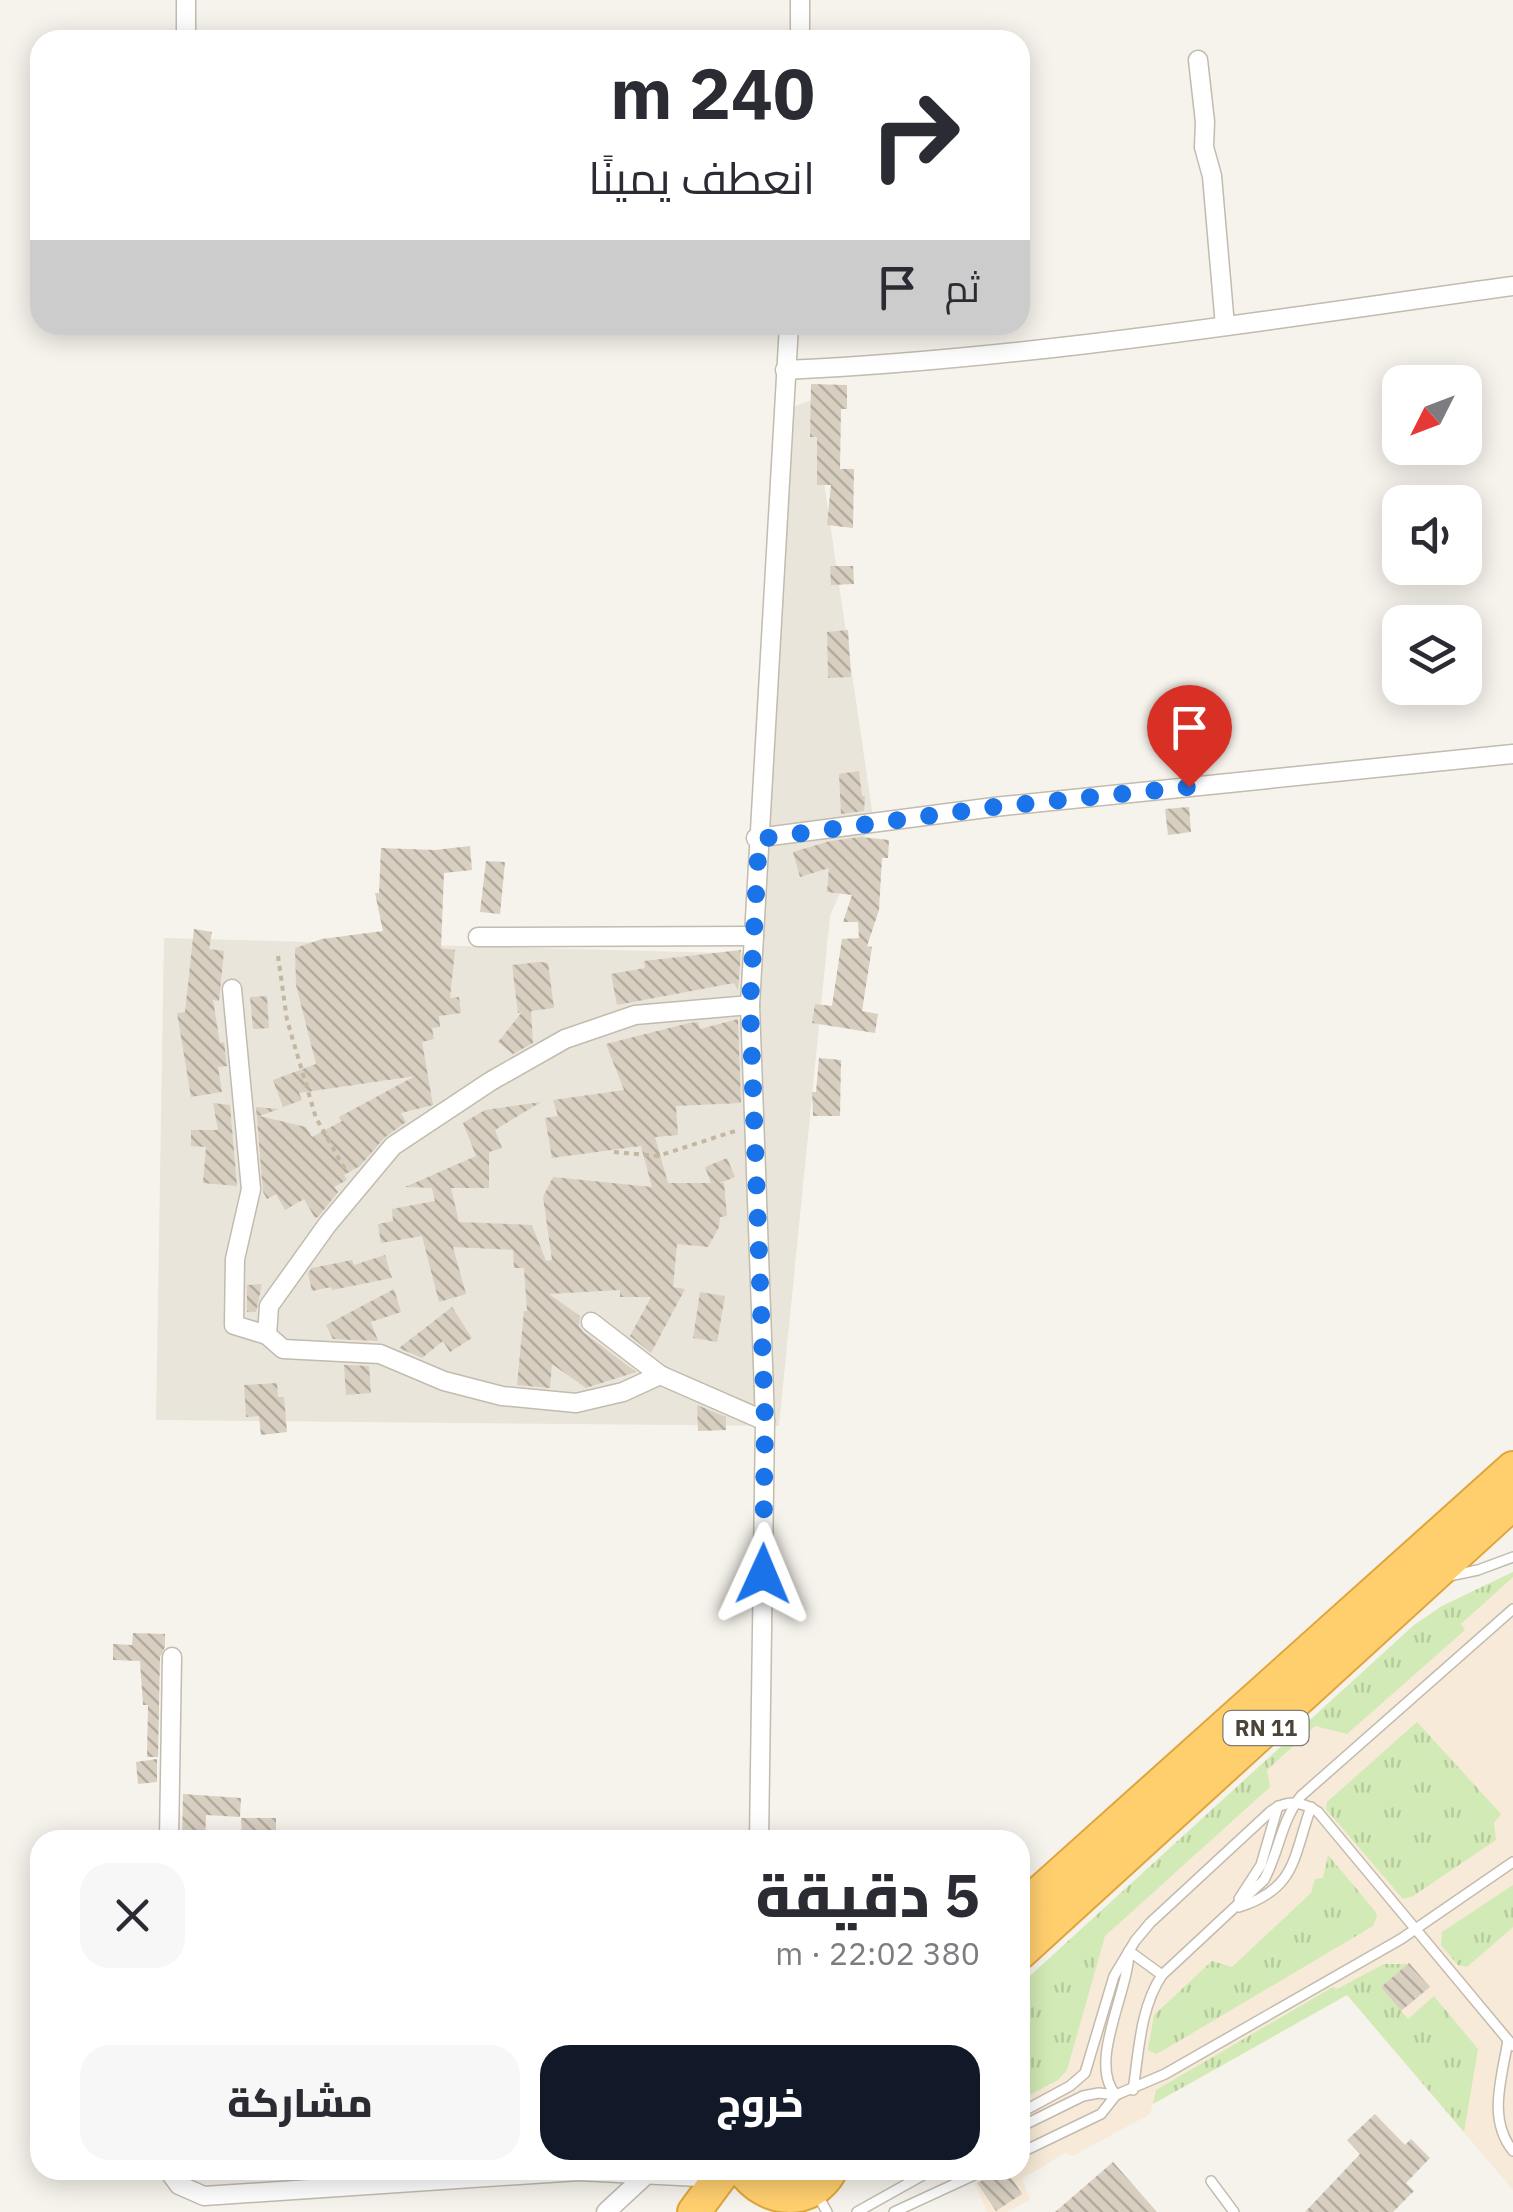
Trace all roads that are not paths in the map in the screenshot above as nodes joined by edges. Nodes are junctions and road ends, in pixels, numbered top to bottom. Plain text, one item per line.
1 (186, 0) edge
2 (800, 0) edge
3 (186, 30) edge
4 (800, 30) edge
5 (1198, 60) dead end
6 (1513, 286) edge
7 (1225, 326) junction
8 (789, 335) edge
9 (786, 370) junction
10 (1513, 754) edge
11 (757, 839) junction
12 (478, 936) dead end
13 (754, 936) junction
14 (232, 989) dead end
15 (750, 1005) junction
16 (591, 1322) dead end
17 (267, 1335) junction
18 (660, 1375) junction
19 (765, 1421) junction
20 (1513, 1468) edge
21 (1513, 1504) edge
22 (1513, 1557) edge
23 (1432, 1577) junction
24 (1513, 1609) edge
25 (172, 1657) dead end
26 (1295, 1803) junction
27 (1278, 1806) junction
28 (1310, 1807) junction
29 (169, 1830) edge
30 (760, 1830) edge
31 (1513, 1862) edge
32 (1030, 1901) edge
33 (1231, 1910) junction
34 (1416, 1930) junction
35 (1030, 1944) edge
36 (1129, 1951) junction
37 (1162, 1975) junction
38 (1511, 2043) edge
39 (1133, 2090) junction
40 (1116, 2095) junction
41 (1030, 2108) edge
42 (1030, 2121) edge
43 (1030, 2148) edge
44 (1513, 2151) edge
45 (175, 2180) edge
46 (444, 2180) edge
47 (641, 2180) edge
48 (723, 2180) edge
49 (746, 2180) edge
50 (914, 2180) edge
51 (963, 2180) edge
52 (1210, 2181) dead end
53 (815, 2192) edge
54 (606, 2212) edge
55 (694, 2212) edge
56 (752, 2212) edge
57 (857, 2212) edge
58 (894, 2212) edge
59 (1234, 2212) edge

1 - 3 street
2 - 4 street
5 - 7 street
6 - 7 street
7 - 9 street
8 - 9 street
9 - 11 street
10 - 11 street
11 - 13 street
12 - 13 street
13 - 15 street
14 - 17 street
15 - 17 street
15 - 19 street
16 - 18 street
17 - 18 street
18 - 19 street
19 - 30 street
20 - 32 highway, RN 11
21 - 23 highway, RN 11
22 - 23 lane
23 - 35 highway, RN 11
24 - 26 lane
25 - 29 street
26 - 27 lane
26 - 28 lane
26 - 33 lane
27 - 33 lane
27 - 36 lane
28 - 33 lane
28 - 34 lane
31 - 34 lane
33 - 37 lane
34 - 38 lane
34 - 39 lane
36 - 37 lane
36 - 40 lane
36 - 41 lane
37 - 39 lane
38 - 44 lane
39 - 40 lane
40 - 42 lane
40 - 43 lane
45 - 46 street
47 - 54 street
48 - 55 highway
49 - 53 highway
50 - 57 lane
51 - 58 lane
52 - 59 lane
53 - 56 highway

